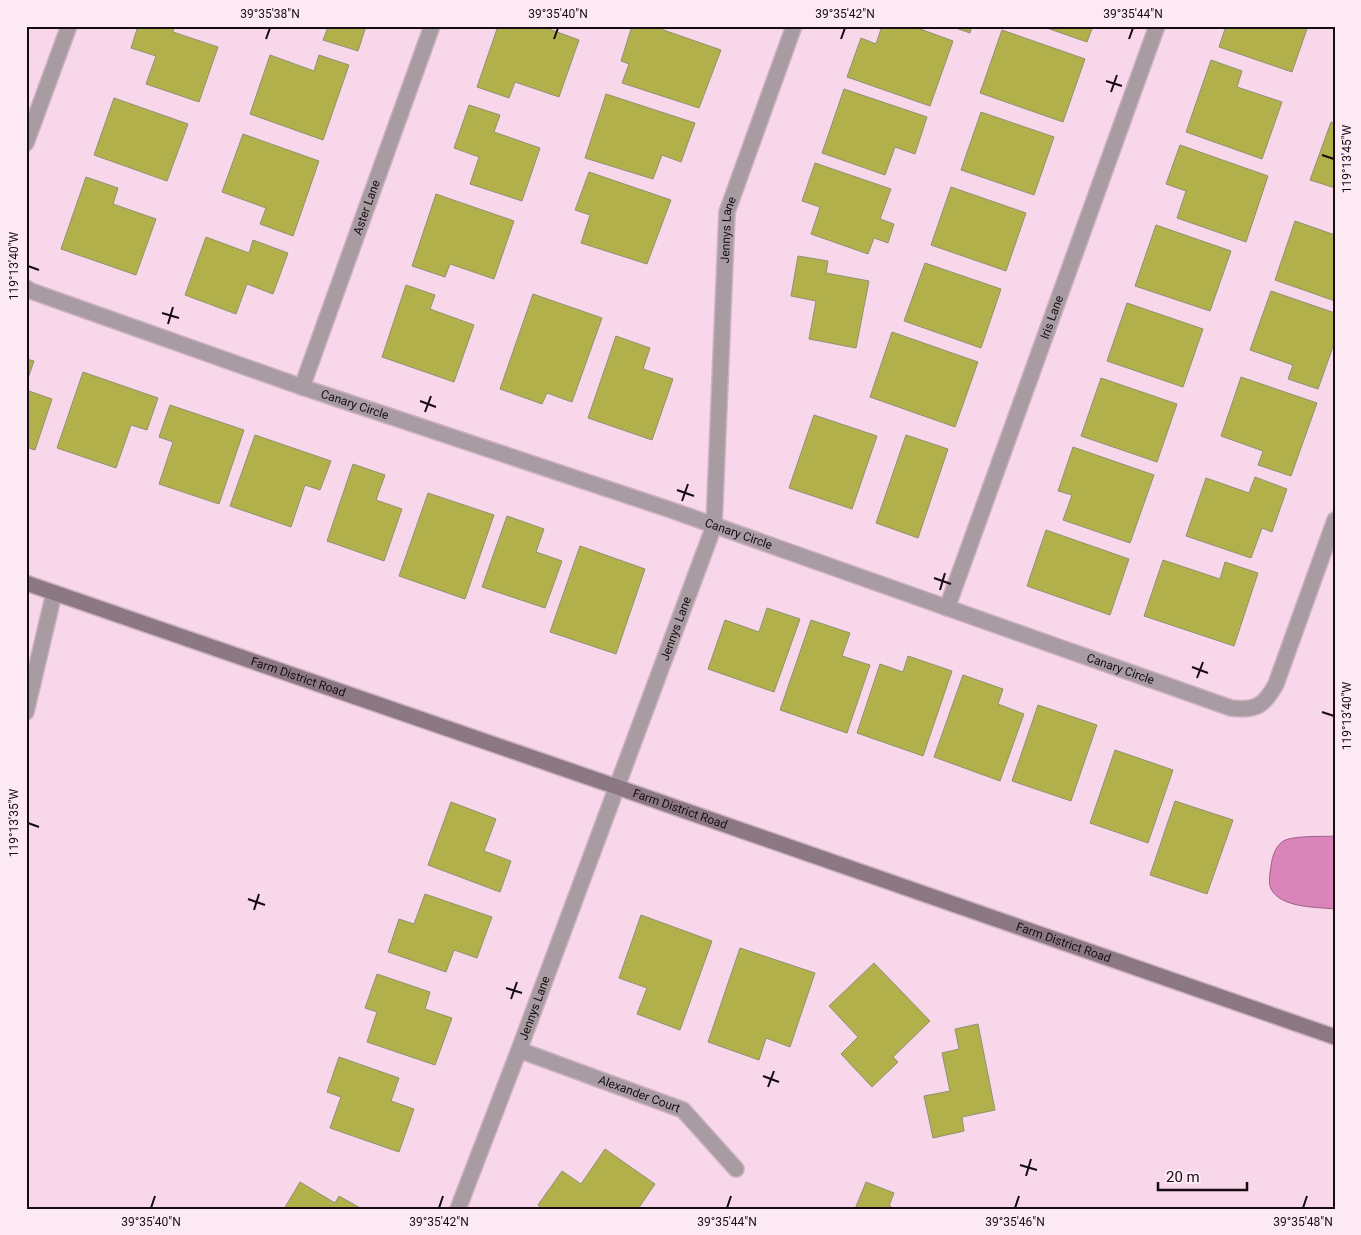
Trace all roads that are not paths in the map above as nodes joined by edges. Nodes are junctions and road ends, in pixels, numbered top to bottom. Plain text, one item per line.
1 (69, 26) edge
2 (432, 26) edge
3 (794, 26) edge
4 (1157, 26) edge
5 (26, 142) edge
6 (26, 288) edge
7 (302, 387) junction
8 (1335, 520) edge
9 (714, 526) junction
10 (26, 583) edge
11 (54, 593) junction
12 (947, 608) junction
13 (26, 712) edge
14 (617, 787) junction
15 (1335, 1037) edge
16 (519, 1050) junction
17 (736, 1169) dead end
18 (458, 1209) edge

1 - 5 street
2 - 7 street, Aster Lane
3 - 9 street, Jennys Lane
4 - 12 street, Iris Lane
6 - 7 street, Canary Circle
7 - 9 street, Canary Circle
8 - 12 street, Canary Circle
9 - 12 street, Canary Circle
9 - 14 street, Jennys Lane
10 - 11 main road, Farm District Road
11 - 13 street
11 - 14 main road, Farm District Road
14 - 15 main road, Farm District Road
14 - 16 street, Jennys Lane
16 - 17 street, Alexander Court
16 - 18 street, Jennys Lane

